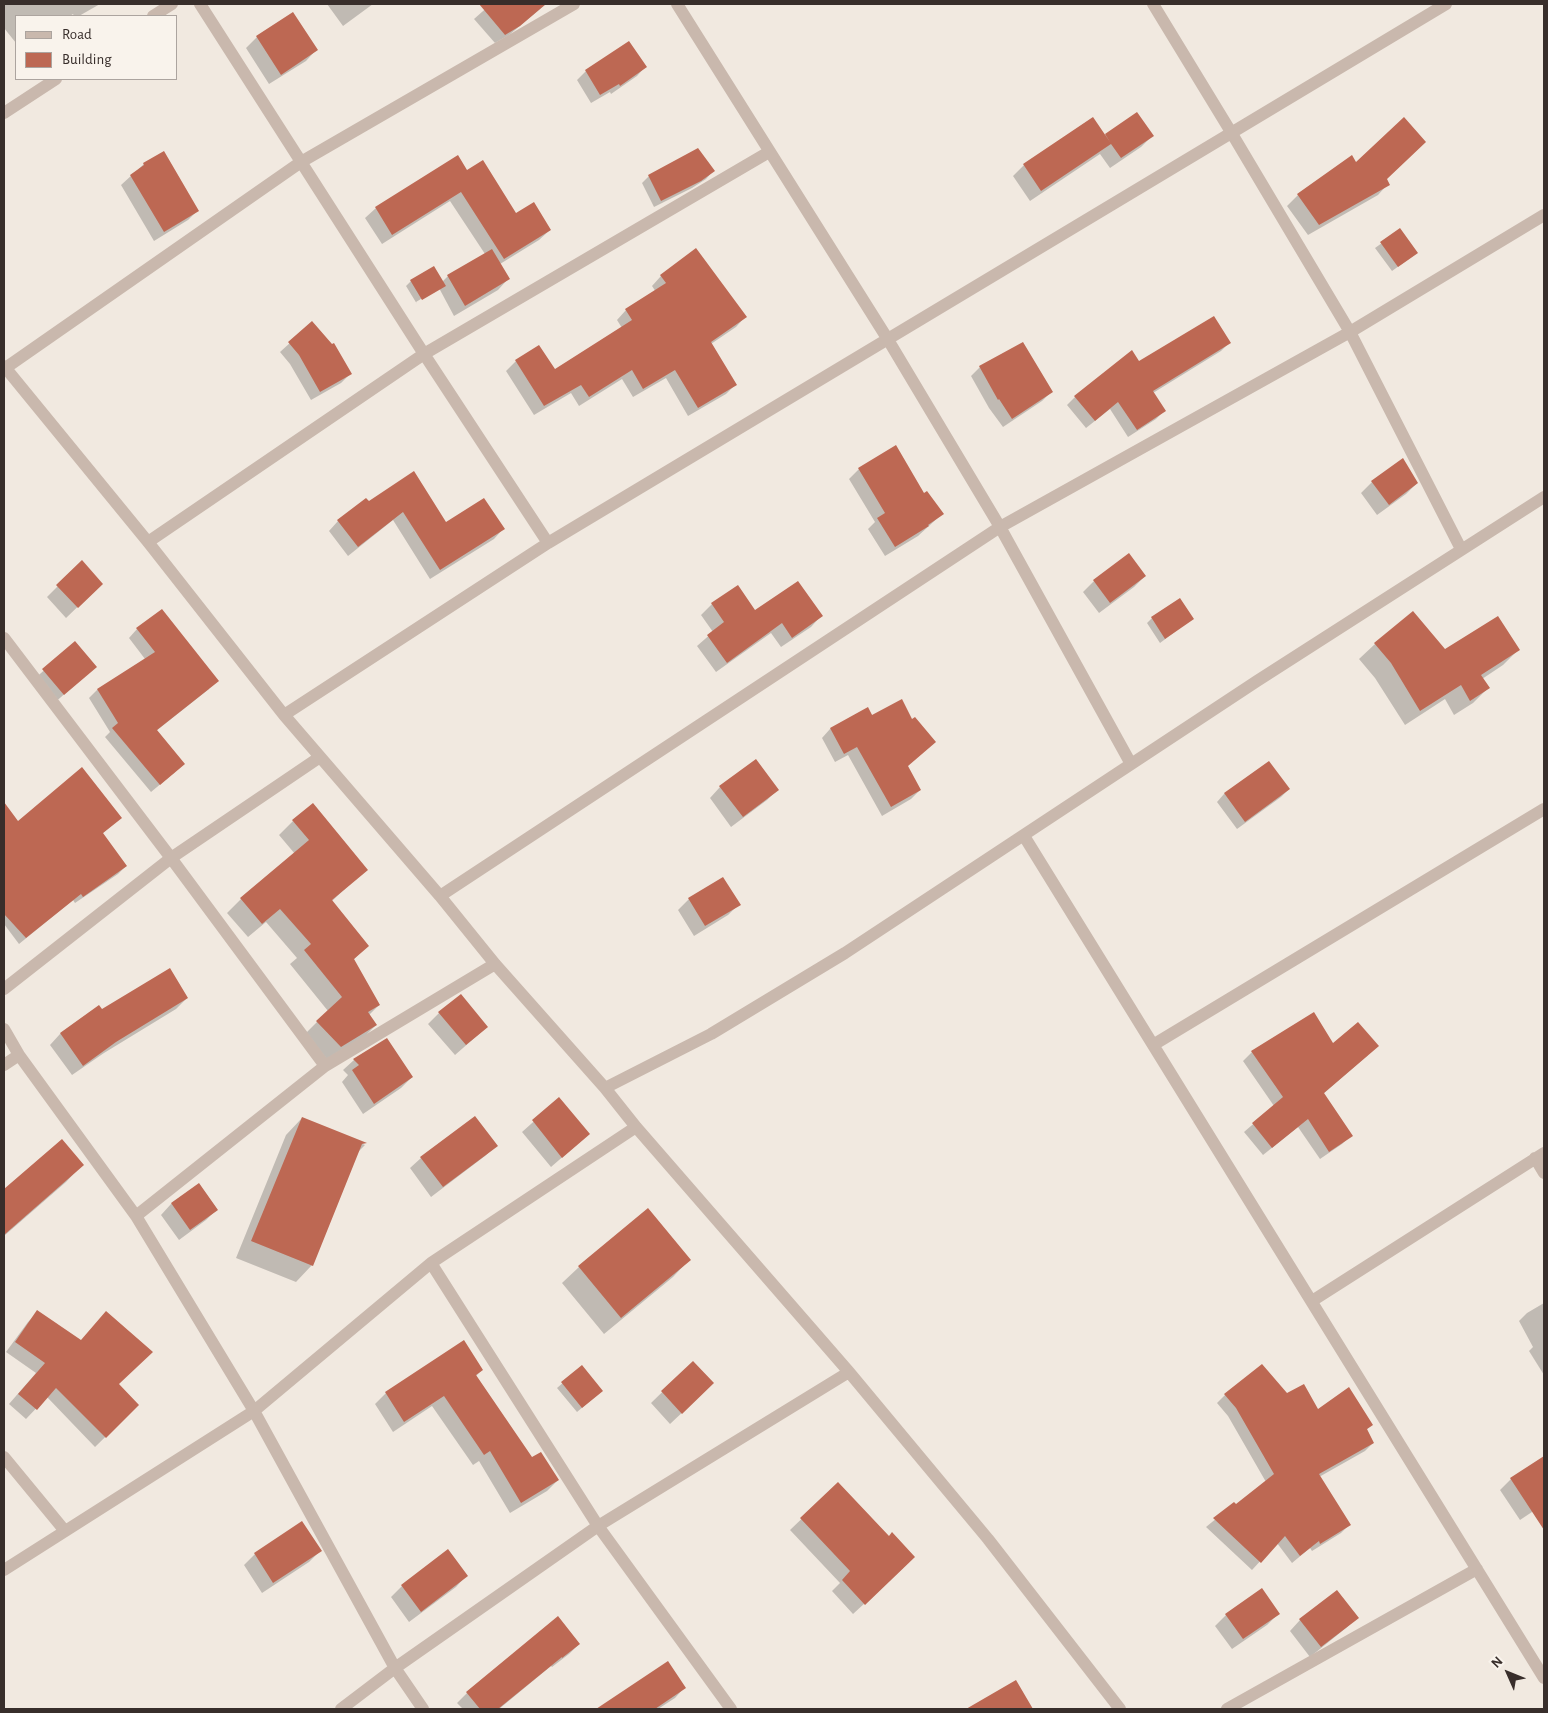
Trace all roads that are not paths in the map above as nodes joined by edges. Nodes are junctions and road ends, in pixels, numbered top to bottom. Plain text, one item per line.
1 (172, 4) edge
2 (200, 4) edge
3 (574, 4) edge
4 (677, 4) edge
5 (1153, 4) edge
6 (1446, 4) edge
7 (155, 15) edge
8 (54, 80) edge
9 (4, 112) edge
10 (1232, 132) junction
11 (769, 152) junction
12 (301, 162) junction
13 (1544, 215) edge
14 (1350, 332) junction
15 (887, 338) junction
16 (424, 354) junction
17 (4, 367) edge
18 (1544, 497) edge
19 (1000, 527) junction
20 (148, 542) junction
21 (548, 543) junction
22 (1461, 550) junction
23 (4, 638) edge
24 (284, 715) junction
25 (320, 757) junction
26 (1131, 764) junction
27 (1544, 809) edge
28 (1024, 836) junction
29 (171, 858) junction
30 (440, 896) junction
31 (495, 964) junction
32 (4, 989) edge
33 (4, 1029) edge
34 (1153, 1045) junction
35 (19, 1055) junction
36 (4, 1064) edge
37 (325, 1066) junction
38 (605, 1088) junction
39 (636, 1127) junction
40 (1540, 1156) edge
41 (1544, 1172) edge
42 (136, 1216) junction
43 (431, 1263) junction
44 (1312, 1301) junction
45 (849, 1372) junction
46 (254, 1411) junction
47 (4, 1457) edge
48 (598, 1526) junction
49 (65, 1531) junction
50 (1477, 1568) junction
51 (4, 1570) edge
52 (395, 1668) junction
53 (1544, 1678) edge
54 (341, 1709) edge
55 (423, 1709) edge
56 (731, 1709) edge
57 (1120, 1709) edge
58 (1227, 1709) edge

1 - 7 street
2 - 12 street
3 - 12 street
4 - 11 street
5 - 10 street
6 - 10 street
8 - 9 street
10 - 14 street
10 - 15 street
11 - 15 street
11 - 16 street
12 - 16 street
12 - 17 street
13 - 14 street
14 - 19 street
14 - 22 street
15 - 19 street
15 - 21 street
16 - 20 street
16 - 21 street
17 - 20 street
18 - 22 street
19 - 26 street
19 - 30 street
20 - 24 street
21 - 24 street
22 - 26 street
23 - 29 street
24 - 25 street
25 - 29 street
25 - 30 street
26 - 28 street
27 - 34 street
28 - 34 street
28 - 38 street
29 - 32 street
29 - 37 street
30 - 31 street
31 - 37 street
31 - 38 street
33 - 35 street
34 - 44 street
35 - 36 street
35 - 42 street
37 - 42 street
38 - 39 street
39 - 43 street
39 - 45 street
40 - 41 street
40 - 44 street
42 - 46 street
43 - 46 street
43 - 48 street
44 - 50 street
45 - 48 street
45 - 57 street
46 - 49 street
46 - 52 street
47 - 49 street
48 - 52 street
48 - 56 street
49 - 51 street
50 - 53 street
50 - 58 street
52 - 54 street
52 - 55 street

